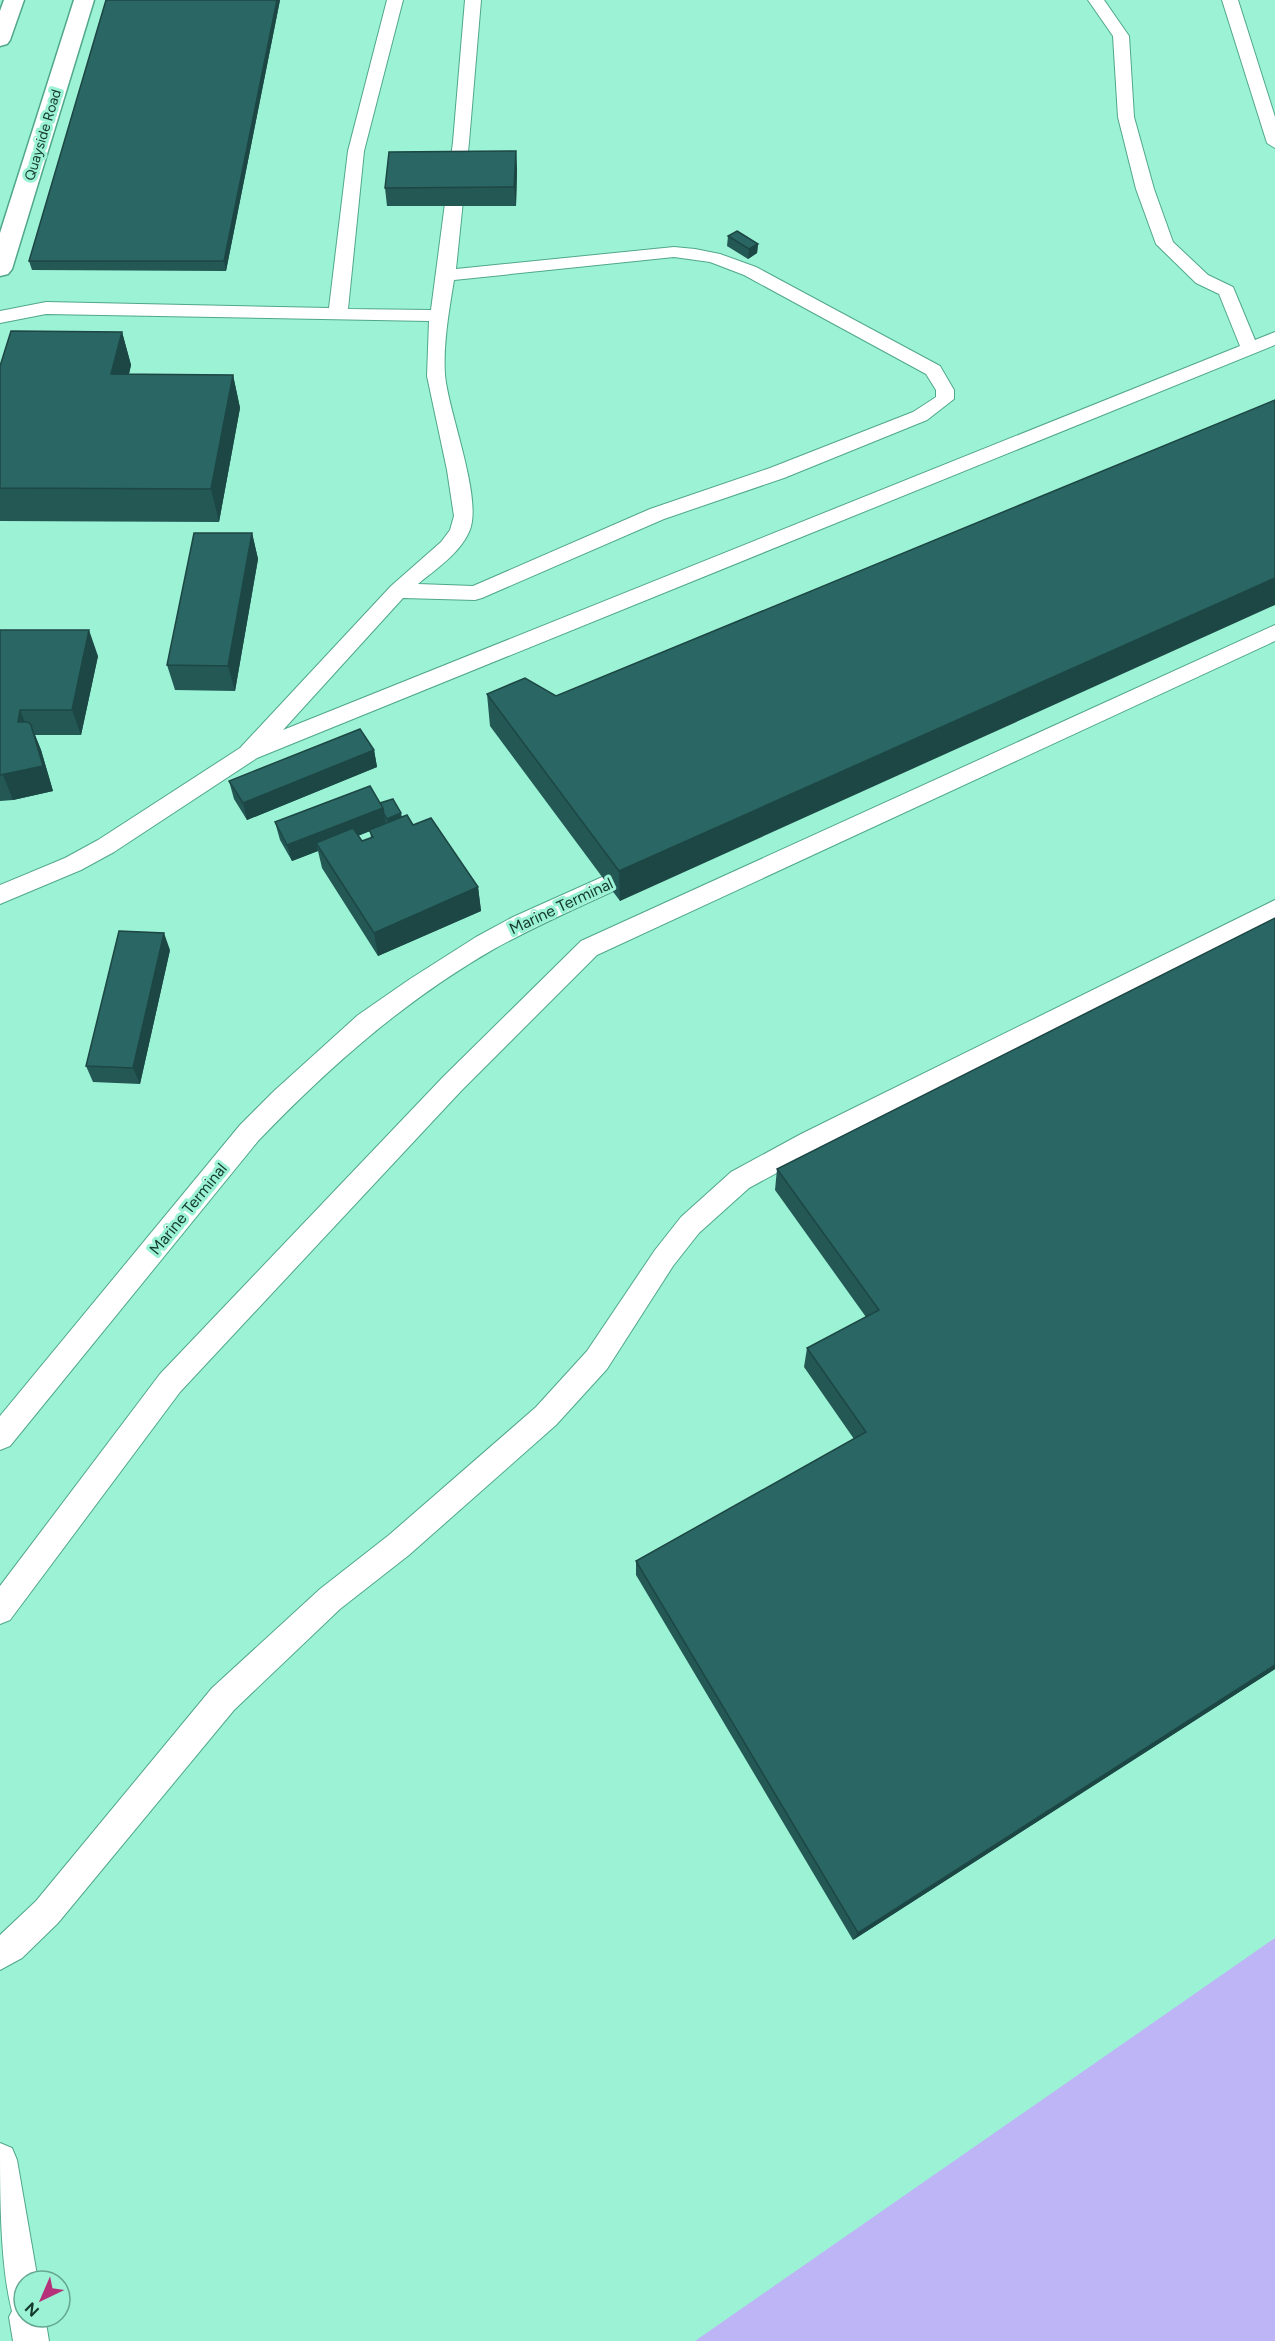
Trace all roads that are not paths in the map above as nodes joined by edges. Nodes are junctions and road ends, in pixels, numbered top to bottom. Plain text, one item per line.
1 (14, 0) edge
2 (84, 0) edge
3 (395, 0) edge
4 (473, 0) edge
5 (1096, 0) edge
6 (1230, 0) edge
7 (0, 40) edge
8 (1275, 143) edge
9 (0, 269) edge
10 (446, 275) junction
11 (338, 313) junction
12 (0, 316) edge
13 (439, 316) junction
14 (1275, 338) edge
15 (1250, 349) junction
16 (398, 591) junction
17 (1275, 632) edge
18 (248, 754) junction
19 (660, 861) edge
20 (0, 895) edge
21 (1275, 909) edge
22 (0, 1437) edge
23 (0, 1610) edge
24 (0, 1954) edge
25 (0, 2160) edge
26 (19, 2269) edge

1 - 7 street
2 - 9 street, Quayside Road
3 - 11 lane
4 - 10 lane
5 - 15 lane
6 - 8 lane
10 - 13 lane
10 - 16 lane
11 - 12 lane
11 - 13 lane
13 - 16 lane
14 - 15 lane
15 - 18 lane
16 - 18 lane
17 - 23 lane
18 - 20 lane
19 - 22 lane, Marine Terminal
21 - 24 lane
25 - 26 lane

